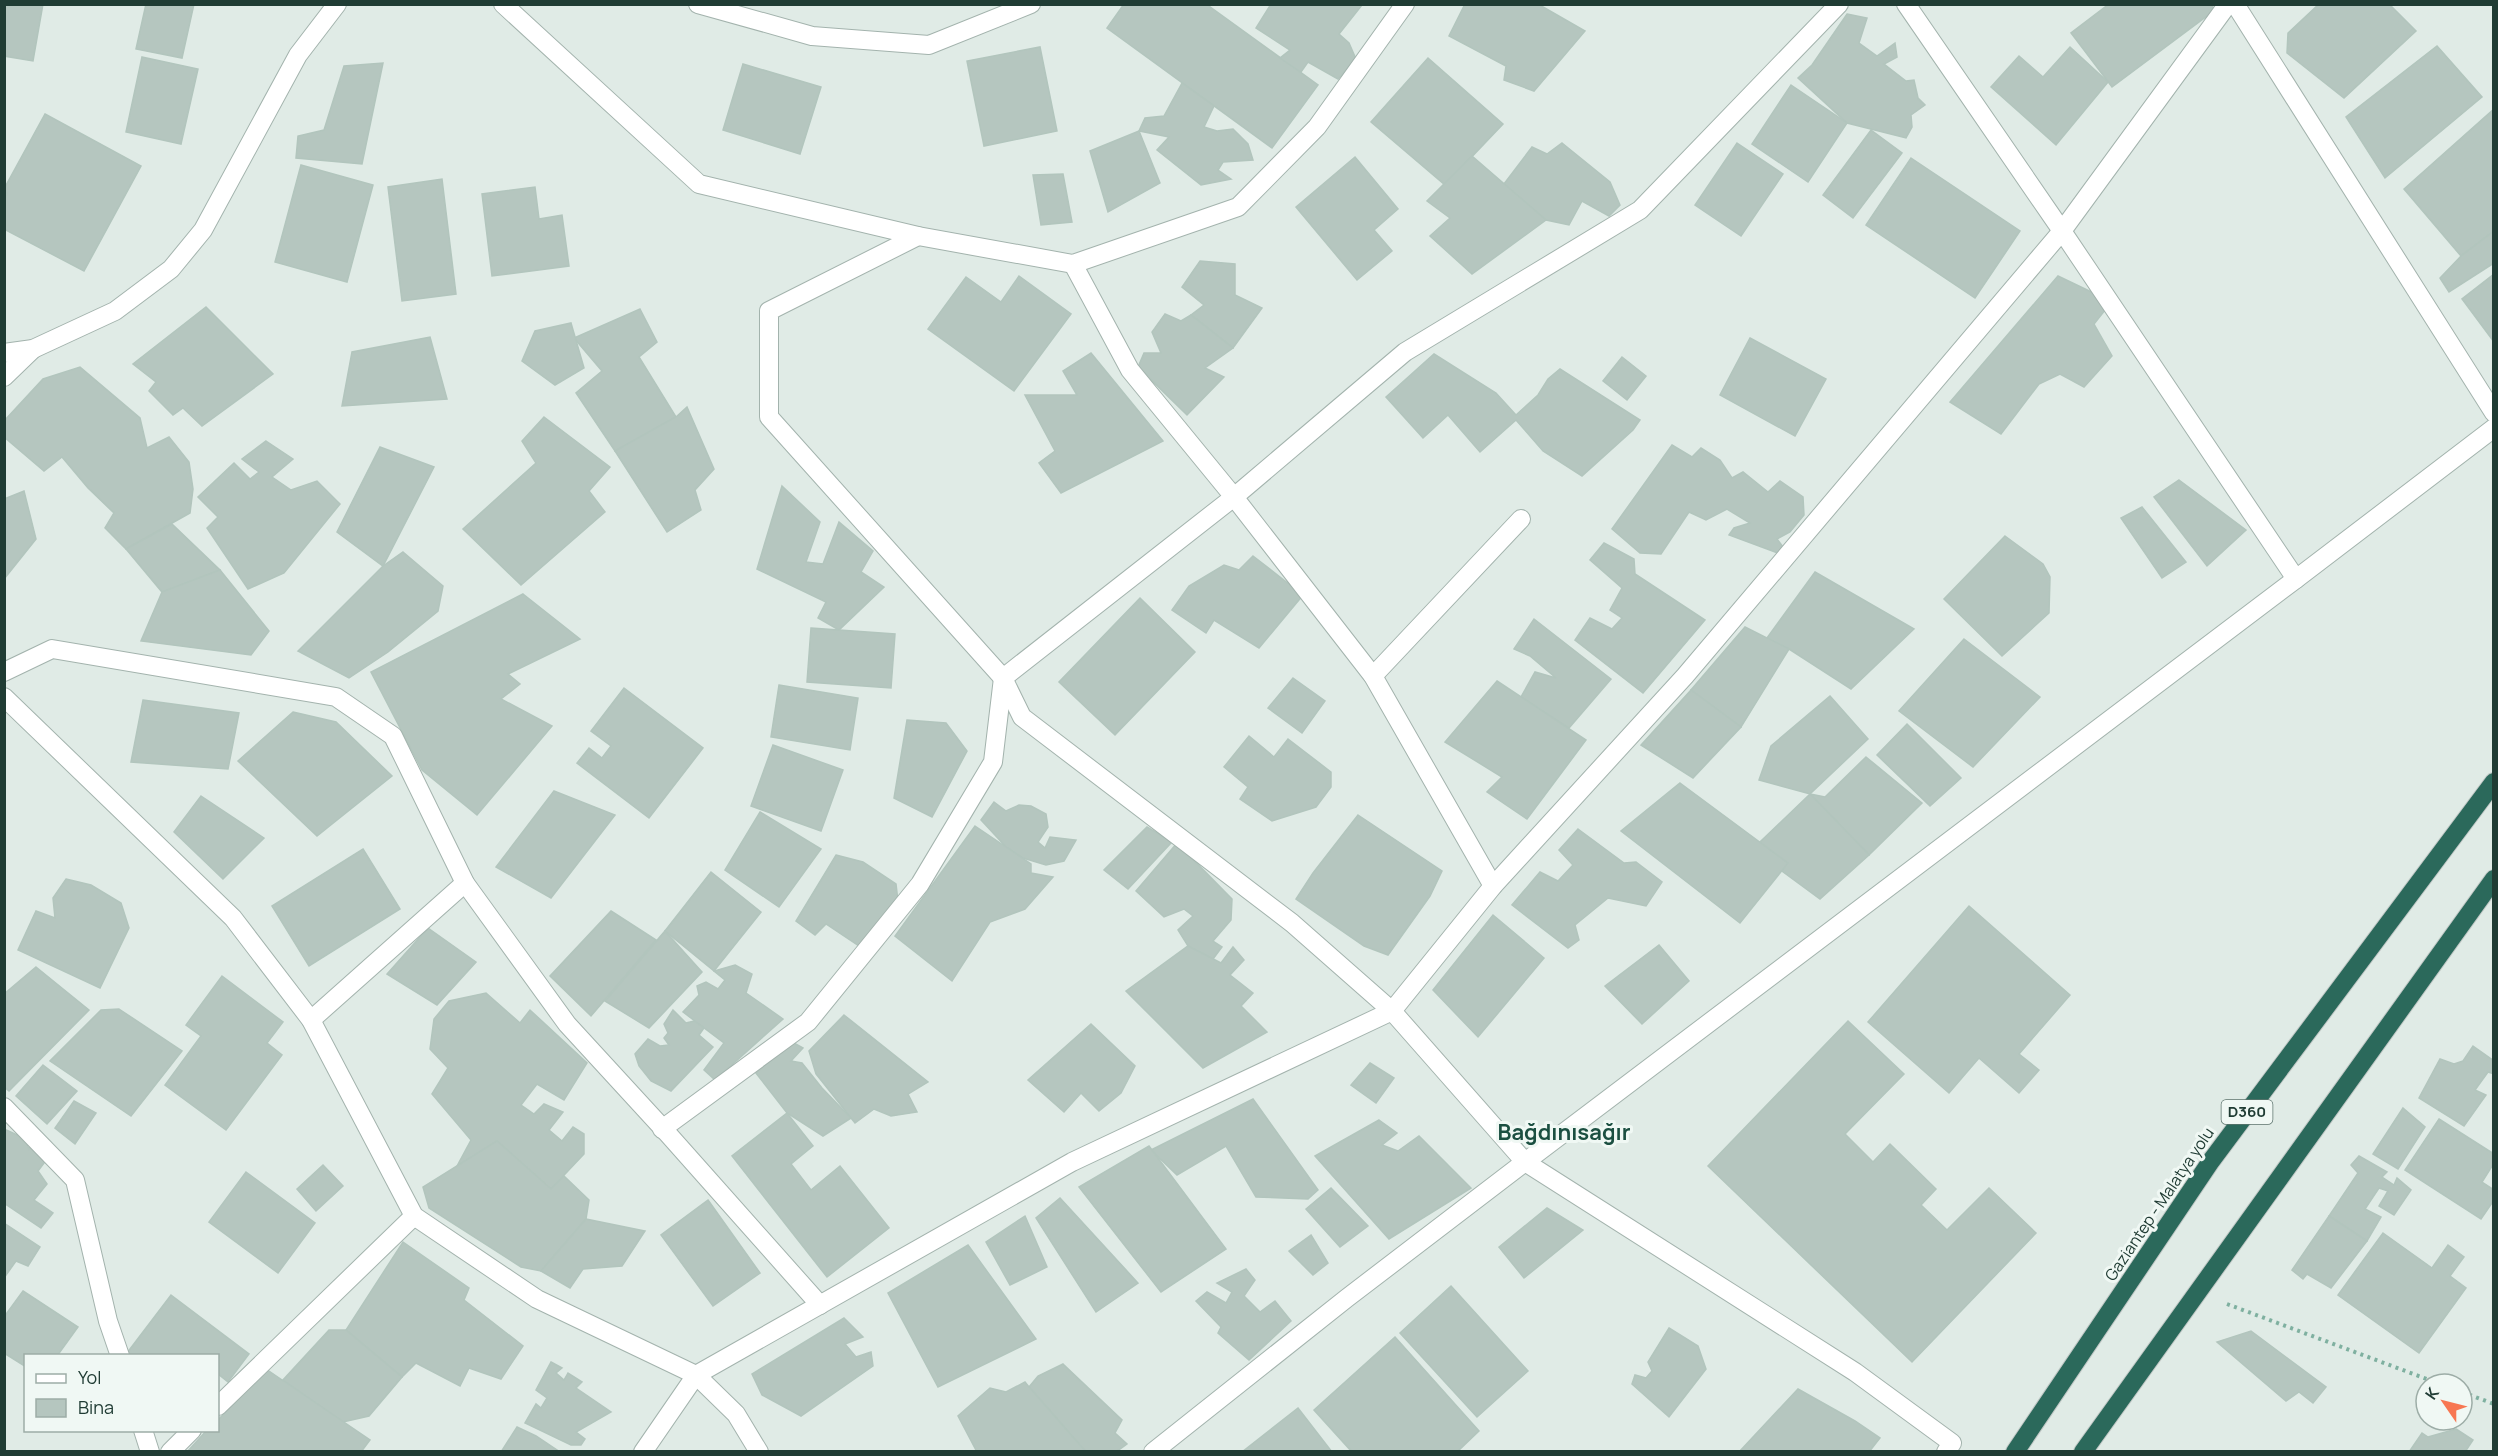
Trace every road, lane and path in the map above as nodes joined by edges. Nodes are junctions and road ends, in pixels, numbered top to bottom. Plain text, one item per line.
1 (337, 4) edge
2 (503, 4) edge
3 (698, 4) edge
4 (1032, 4) edge
5 (1405, 4) edge
6 (1839, 4) edge
7 (1906, 4) edge
8 (2228, 4) edge
9 (2235, 4) edge
10 (2062, 231) junction
11 (918, 236) junction
12 (1073, 264) junction
13 (33, 349) junction
14 (4, 353) edge
15 (4, 377) edge
16 (2493, 413) edge
17 (2493, 428) edge
18 (1234, 497) junction
19 (1521, 519) dead end
20 (2296, 579) junction
21 (4, 672) edge
22 (1373, 676) junction
23 (1004, 678) junction
24 (4, 697) edge
25 (2493, 782) edge
26 (2493, 879) edge
27 (465, 883) junction
28 (1492, 886) junction
29 (1392, 1011) junction
30 (311, 1020) junction
31 (4, 1107) edge
32 (662, 1129) junction
33 (1525, 1162) junction
34 (414, 1216) junction
35 (2197, 1293) junction
36 (820, 1305) junction
37 (119, 1354) edge
38 (2414, 1374) edge
39 (696, 1375) junction
40 (2474, 1397) edge
41 (2493, 1404) edge
42 (219, 1405) edge
43 (143, 1432) edge
44 (191, 1432) edge
45 (1947, 1449) edge
46 (150, 1452) edge
47 (170, 1452) edge
48 (643, 1452) edge
49 (759, 1452) edge
50 (1153, 1452) edge
51 (2015, 1452) edge
52 (2083, 1452) edge

1 - 13 street
2 - 11 street
3 - 4 street
5 - 12 street
6 - 18 street
7 - 10 street
8 - 10 street
9 - 16 street
10 - 20 street
10 - 28 street
11 - 12 street
11 - 23 street
12 - 18 street
13 - 14 street
13 - 15 street
17 - 20 street
18 - 22 street
18 - 23 street
19 - 22 street
20 - 33 street
21 - 27 street
22 - 28 street
23 - 29 street
23 - 32 street
24 - 30 street
25 - 51 highway, Gaziantep - Malatya yolu / D360
26 - 35 highway
27 - 30 street
27 - 32 street
28 - 29 street
29 - 33 street
29 - 36 street
30 - 34 street
31 - 37 street
32 - 36 street
33 - 45 street
33 - 50 street
34 - 39 street
34 - 42 street
35 - 38 path
35 - 52 highway
36 - 39 street
39 - 48 street
39 - 49 street
40 - 41 path
43 - 46 street
44 - 47 street

